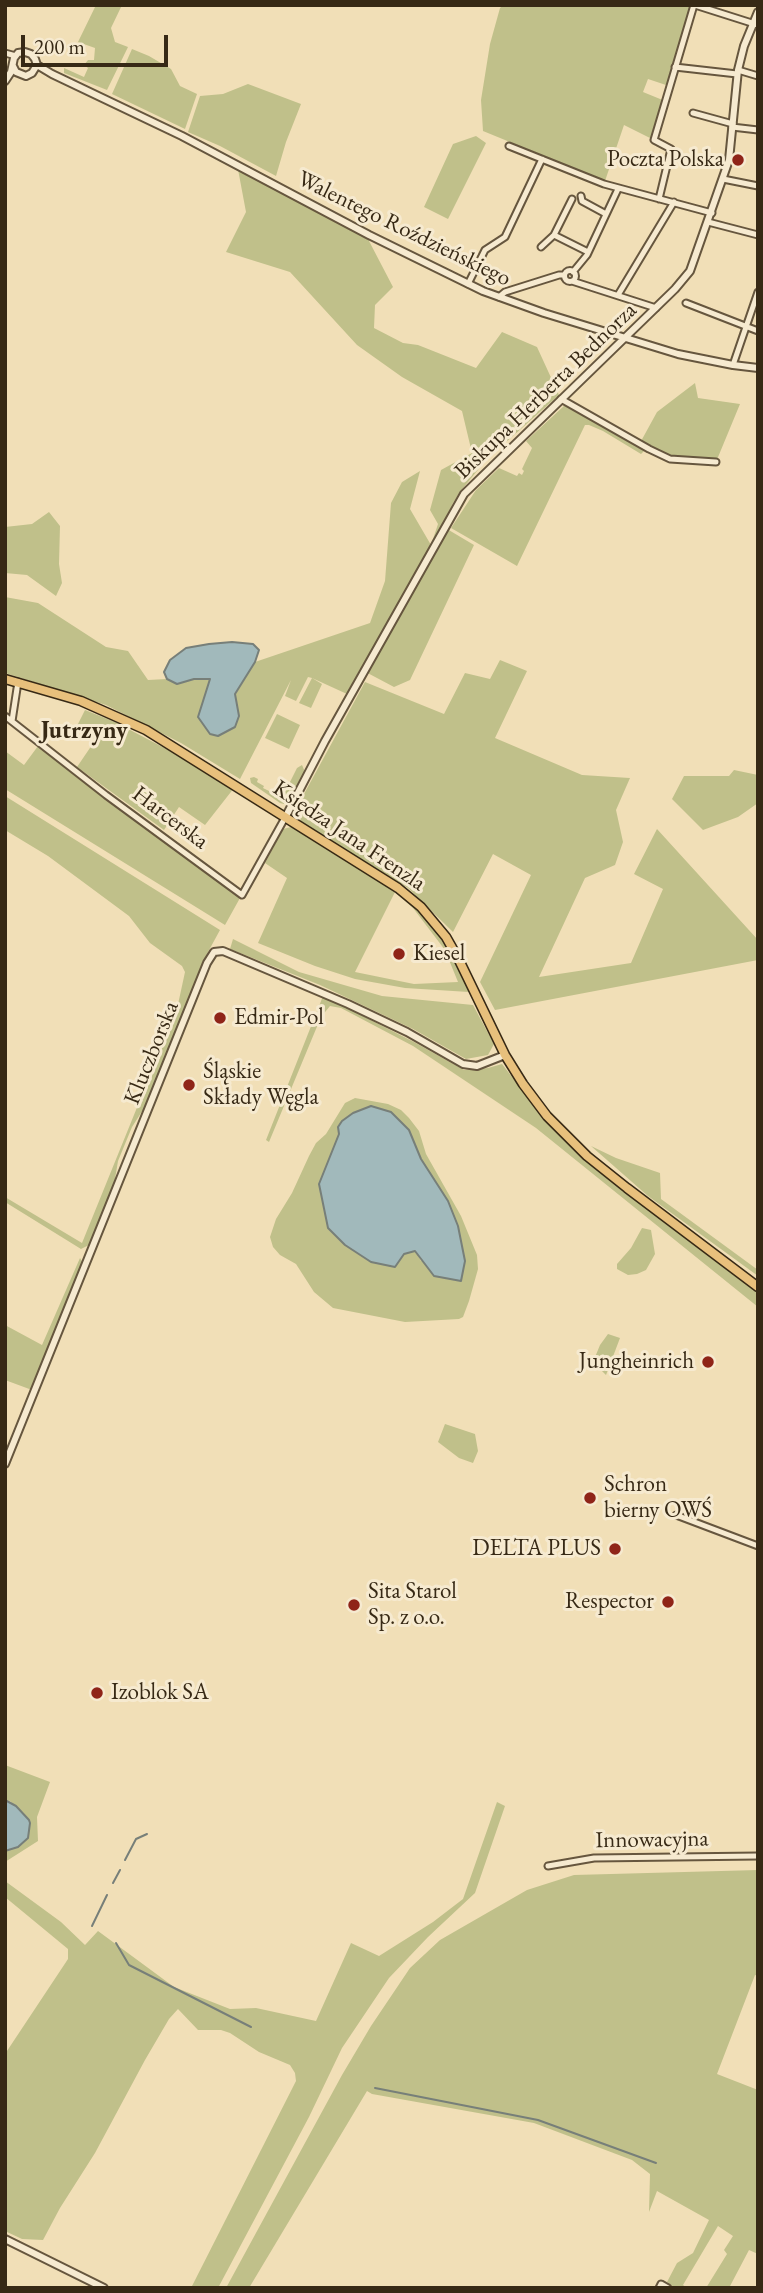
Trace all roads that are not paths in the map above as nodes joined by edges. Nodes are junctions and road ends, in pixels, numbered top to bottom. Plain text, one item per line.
1 (695, 5) edge
2 (758, 12) edge
3 (755, 24) edge
4 (5, 53) edge
5 (5, 58) edge
6 (14, 62) junction
7 (37, 65) junction
8 (675, 67) junction
9 (738, 72) junction
10 (33, 73) junction
11 (52, 74) junction
12 (19, 75) junction
13 (758, 76) edge
14 (6, 81) edge
15 (693, 113) dead end
16 (733, 125) junction
17 (758, 130) edge
18 (509, 146) dead end
19 (542, 159) junction
20 (723, 179) junction
21 (758, 187) edge
22 (618, 188) junction
23 (580, 197) dead end
24 (659, 199) junction
25 (572, 200) dead end
26 (674, 202) junction
27 (712, 213) junction
28 (606, 214) junction
29 (708, 222) junction
30 (554, 235) junction
31 (758, 235) edge
32 (541, 247) dead end
33 (588, 252) junction
34 (573, 272) junction
35 (564, 275) junction
36 (572, 281) junction
37 (468, 284) junction
38 (758, 292) edge
39 (618, 295) junction
40 (499, 298) junction
41 (686, 303) dead end
42 (656, 308) junction
43 (746, 327) junction
44 (758, 331) edge
45 (624, 339) junction
46 (733, 365) junction
47 (758, 368) edge
48 (561, 399) junction
49 (716, 462) dead end
50 (5, 679) edge
51 (18, 682) junction
52 (5, 716) edge
53 (12, 721) junction
54 (286, 816) junction
55 (505, 1055) junction
56 (758, 1287) edge
57 (5, 1464) edge
58 (676, 1515) dead end
59 (758, 1546) edge
60 (758, 1856) edge
61 (548, 1866) dead end
62 (5, 2239) edge
63 (104, 2288) edge
64 (659, 2288) edge
65 (668, 2288) edge

1 - 3 street
1 - 8 street
2 - 3 street, Biskupa Herberta Bednorza
3 - 9 street, Biskupa Herberta Bednorza
4 - 6 street
5 - 6 street
6 - 7 street
6 - 12 street
6 - 14 street
7 - 10 street
7 - 11 street, Walentego Roździeńskiego
8 - 9 street
8 - 24 street
9 - 13 street
9 - 16 street, Biskupa Herberta Bednorza
10 - 11 street, Walentego Roździeńskiego
10 - 12 street
11 - 37 street, Walentego Roździeńskiego
12 - 14 street
15 - 16 street
16 - 17 street
16 - 20 street, Biskupa Herberta Bednorza
18 - 19 street
19 - 22 street
19 - 37 street
20 - 21 street
20 - 27 street, Biskupa Herberta Bednorza
22 - 24 street
22 - 28 street
23 - 28 street
24 - 26 street
25 - 30 street
26 - 27 street
26 - 39 street
27 - 29 street, Biskupa Herberta Bednorza
28 - 33 street
29 - 31 street
29 - 42 street, Biskupa Herberta Bednorza
30 - 32 street
30 - 33 street
33 - 34 street
34 - 35 street
34 - 36 street
35 - 36 street
35 - 40 street
36 - 39 street
37 - 40 street, Walentego Roździeńskiego
38 - 43 street
39 - 42 street
40 - 45 street, Walentego Roździeńskiego
41 - 43 street
42 - 45 street, Biskupa Herberta Bednorza
43 - 44 street
43 - 46 street
45 - 46 street, Walentego Roździeńskiego
45 - 48 street, Biskupa Herberta Bednorza
46 - 47 street, Walentego Roździeńskiego
48 - 49 street
48 - 54 street, Biskupa Herberta Bednorza
50 - 51 main road
51 - 53 street
51 - 54 main road, Księdza Jana Frenzla
52 - 53 street, Harcerska
53 - 54 street, Harcerska
54 - 55 main road, Księdza Jana Frenzla
55 - 56 main road, Księdza Jana Frenzla
55 - 57 street, Kluczborska
58 - 59 street
60 - 61 street, Innowacyjna
62 - 63 street
64 - 65 street

